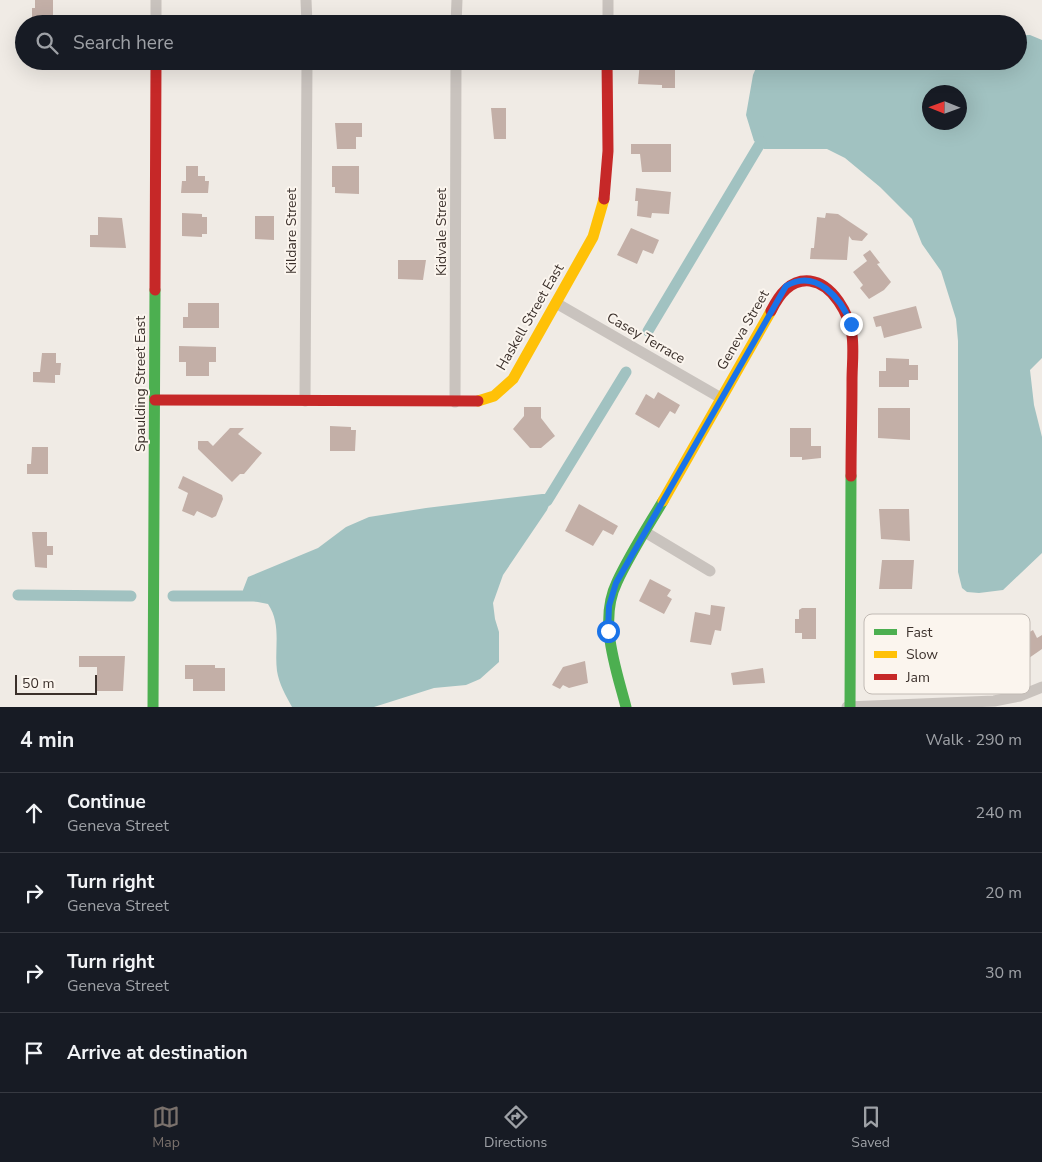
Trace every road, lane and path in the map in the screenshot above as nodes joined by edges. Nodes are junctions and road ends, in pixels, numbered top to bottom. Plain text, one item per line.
1 (156, 0) edge
2 (306, 0) edge
3 (456, 0) edge
4 (608, 0) edge
5 (156, 15) edge
6 (306, 15) edge
7 (456, 15) edge
8 (608, 15) edge
9 (156, 70) edge
10 (307, 70) edge
11 (456, 70) edge
12 (608, 70) edge
13 (556, 303) junction
14 (722, 398) junction
15 (154, 400) junction
16 (305, 401) junction
17 (455, 402) junction
18 (645, 532) junction
19 (710, 571) dead end
20 (1042, 687) edge
21 (1030, 692) edge
22 (1025, 694) edge
23 (153, 707) edge
24 (626, 707) edge
25 (849, 707) edge

1 - 5 street
2 - 6 street
3 - 7 street
4 - 8 street
9 - 15 street, Spaulding Street East
10 - 16 street, Kildare Street
11 - 17 street, Kidvale Street
12 - 13 street, Haskell Street East
13 - 14 street, Casey Terrace
13 - 17 street, Haskell Street East
14 - 18 street, Geneva Street
14 - 25 street, Geneva Street
15 - 16 street, Haskell Street East
15 - 23 street, Spaulding Street East
16 - 17 street, Haskell Street East
18 - 19 street
18 - 24 street, Geneva Street
20 - 21 street
22 - 25 street

